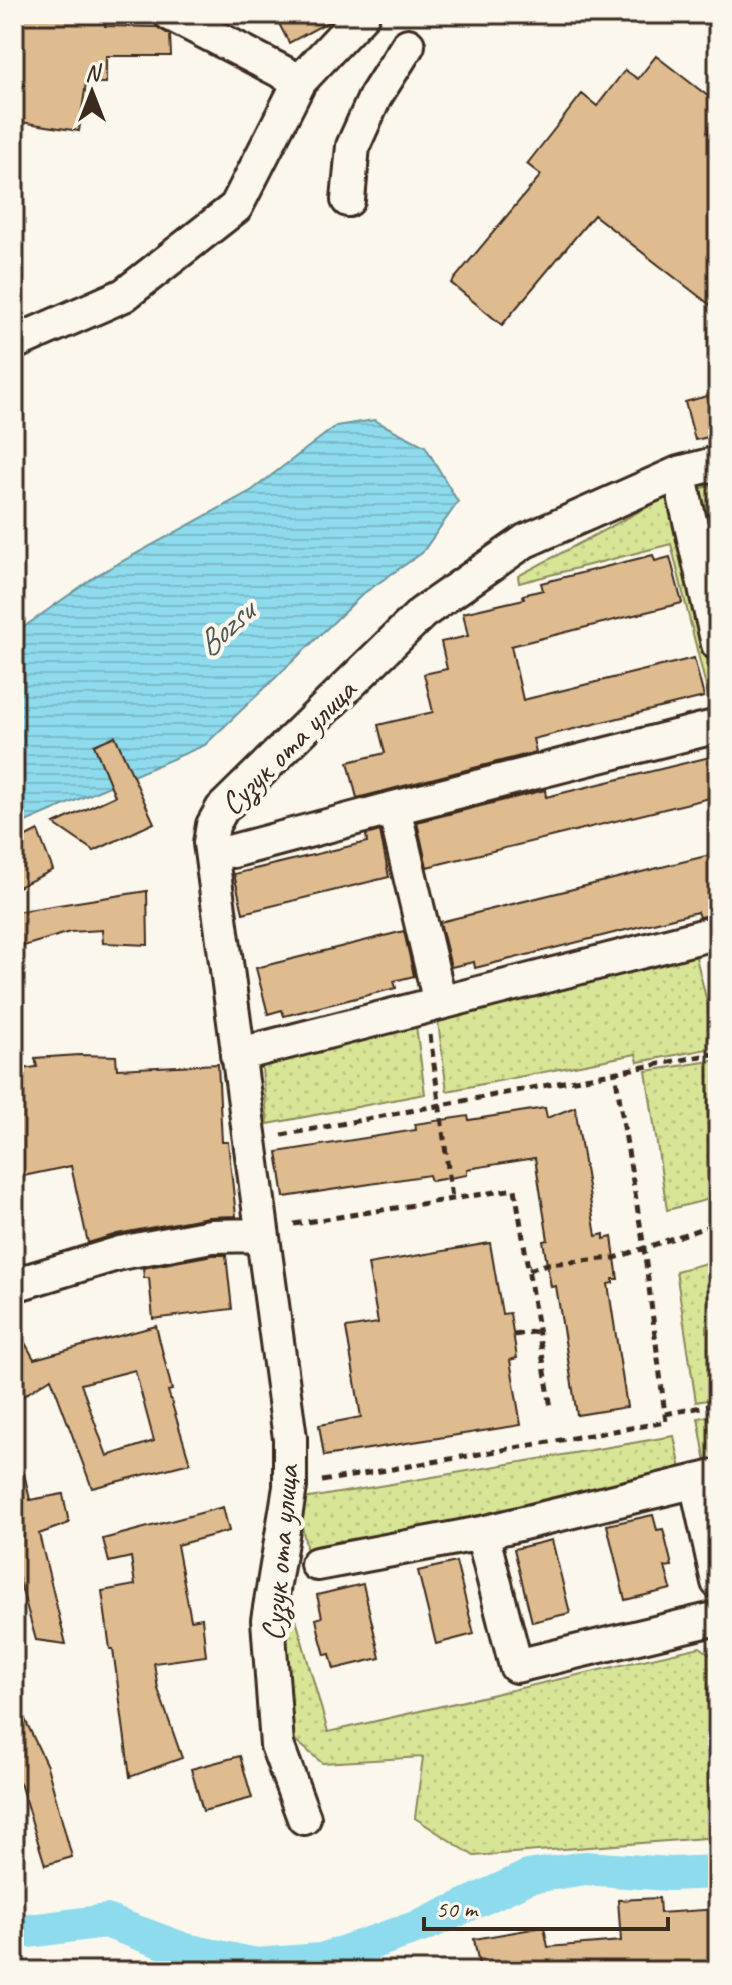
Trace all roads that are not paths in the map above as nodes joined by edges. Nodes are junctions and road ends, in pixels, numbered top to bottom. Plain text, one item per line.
1 (170, 14) edge
2 (363, 14) edge
3 (408, 45) dead end
4 (300, 81) junction
5 (348, 200) dead end
6 (14, 343) edge
7 (718, 463) edge
8 (679, 473) junction
9 (718, 644) edge
10 (718, 726) edge
11 (394, 808) junction
12 (233, 851) dead end
13 (718, 932) edge
14 (433, 1005) junction
15 (237, 1055) junction
16 (262, 1231) junction
17 (14, 1285) edge
18 (707, 1478) edge
19 (482, 1533) junction
20 (317, 1564) dead end
21 (718, 1582) edge
22 (718, 1618) edge
23 (304, 1818) dead end

1 - 4 street
2 - 4 street
3 - 5 street
4 - 6 street
7 - 8 street, Сузук ота улица
8 - 9 street
8 - 15 street, Сузук ота улица
10 - 11 street
11 - 12 street
11 - 14 street
13 - 14 street
14 - 15 street
15 - 16 street, Сузук ота улица
16 - 17 street
16 - 23 street, Сузук ота улица
18 - 19 street
18 - 21 street
19 - 20 street
19 - 22 street

